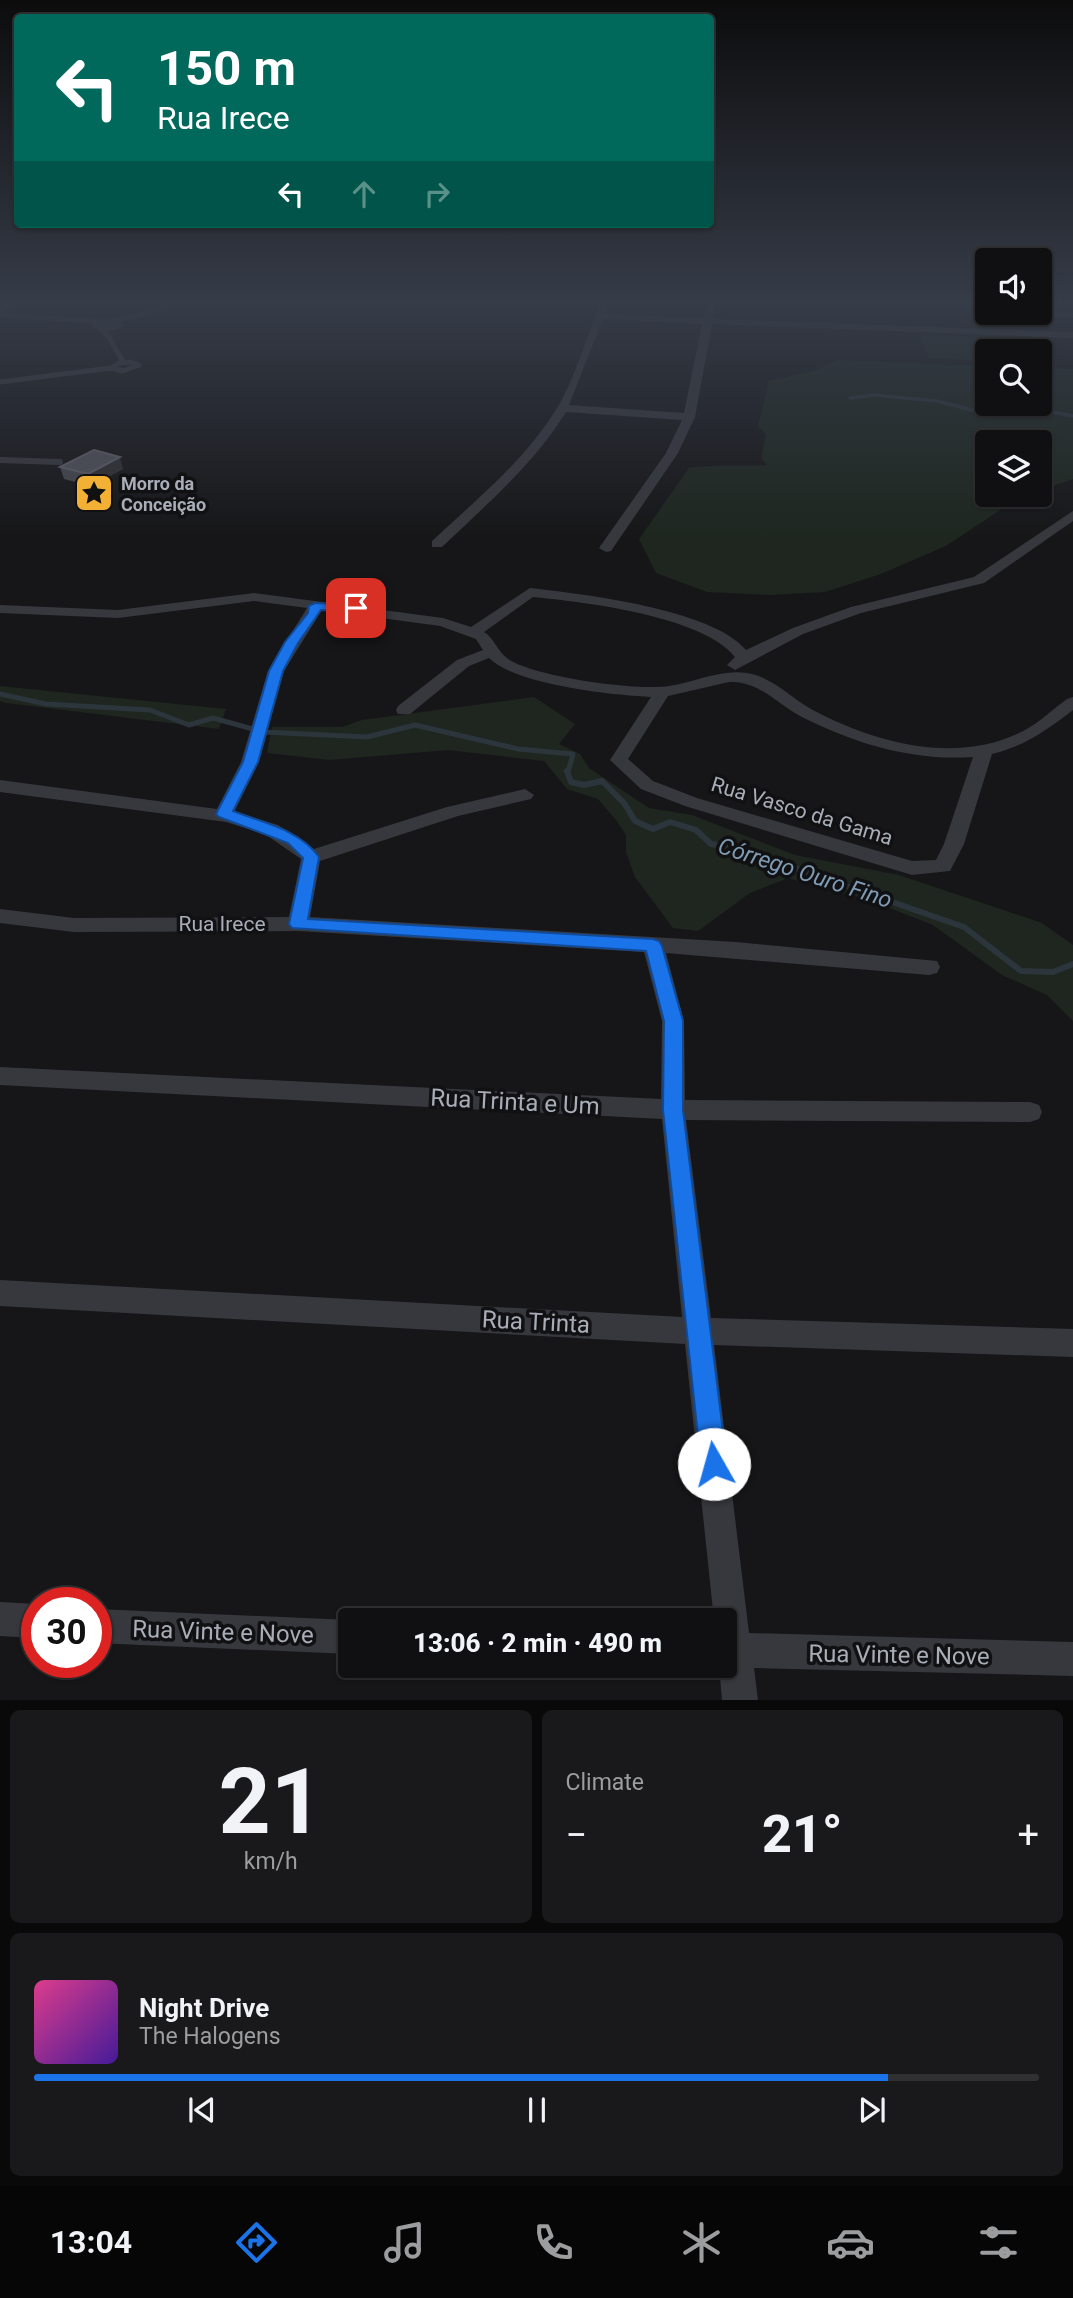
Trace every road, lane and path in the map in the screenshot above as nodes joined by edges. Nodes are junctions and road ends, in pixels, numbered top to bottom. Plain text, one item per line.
1 (572, 382) edge
2 (694, 382) edge
3 (562, 408) junction
4 (689, 416) junction
5 (0, 460) edge
6 (60, 462) dead end
7 (1073, 515) edge
8 (1051, 530) junction
9 (1073, 537) edge
10 (437, 544) dead end
11 (606, 548) dead end
12 (315, 606) junction
13 (0, 609) edge
14 (474, 632) junction
15 (491, 652) junction
16 (744, 657) junction
17 (719, 680) junction
18 (662, 692) junction
19 (1073, 702) edge
20 (404, 710) dead end
21 (984, 752) junction
22 (0, 786) edge
23 (525, 795) dead end
24 (224, 814) junction
25 (311, 857) junction
26 (0, 916) edge
27 (298, 924) junction
28 (653, 946) junction
29 (929, 967) dead end
30 (0, 1076) edge
31 (673, 1110) junction
32 (1030, 1112) dead end
33 (0, 1293) edge
34 (698, 1331) junction
35 (1073, 1343) edge
36 (726, 1608) edge
37 (0, 1619) edge
38 (21, 1621) edge
39 (112, 1627) edge
40 (338, 1636) edge
41 (737, 1651) edge
42 (1073, 1658) edge
43 (736, 1678) edge
44 (740, 1699) edge

1 - 3 street
2 - 4 street
3 - 4 street
3 - 10 street
4 - 11 street
5 - 6 lane
7 - 8 street
8 - 9 street
8 - 16 street
12 - 13 street
12 - 14 street
12 - 24 street
14 - 15 street
14 - 16 street
15 - 18 street
15 - 20 street
16 - 17 street
17 - 18 street
17 - 21 street
18 - 21 street, Rua Vasco da Gama
19 - 21 street
22 - 24 street
23 - 25 street
24 - 25 street
25 - 27 street
26 - 27 street, Rua Irece
27 - 28 street, Rua Irece
28 - 29 street, Rua Irece
28 - 31 street
30 - 31 street, Rua Trinta e Um
31 - 32 street, Rua Trinta e Um
31 - 34 street
33 - 34 street, Rua Trinta
34 - 35 street, Rua Trinta
34 - 36 street
37 - 38 street
39 - 40 street, Rua Vinte e Nove
41 - 42 street, Rua Vinte e Nove
43 - 44 street

